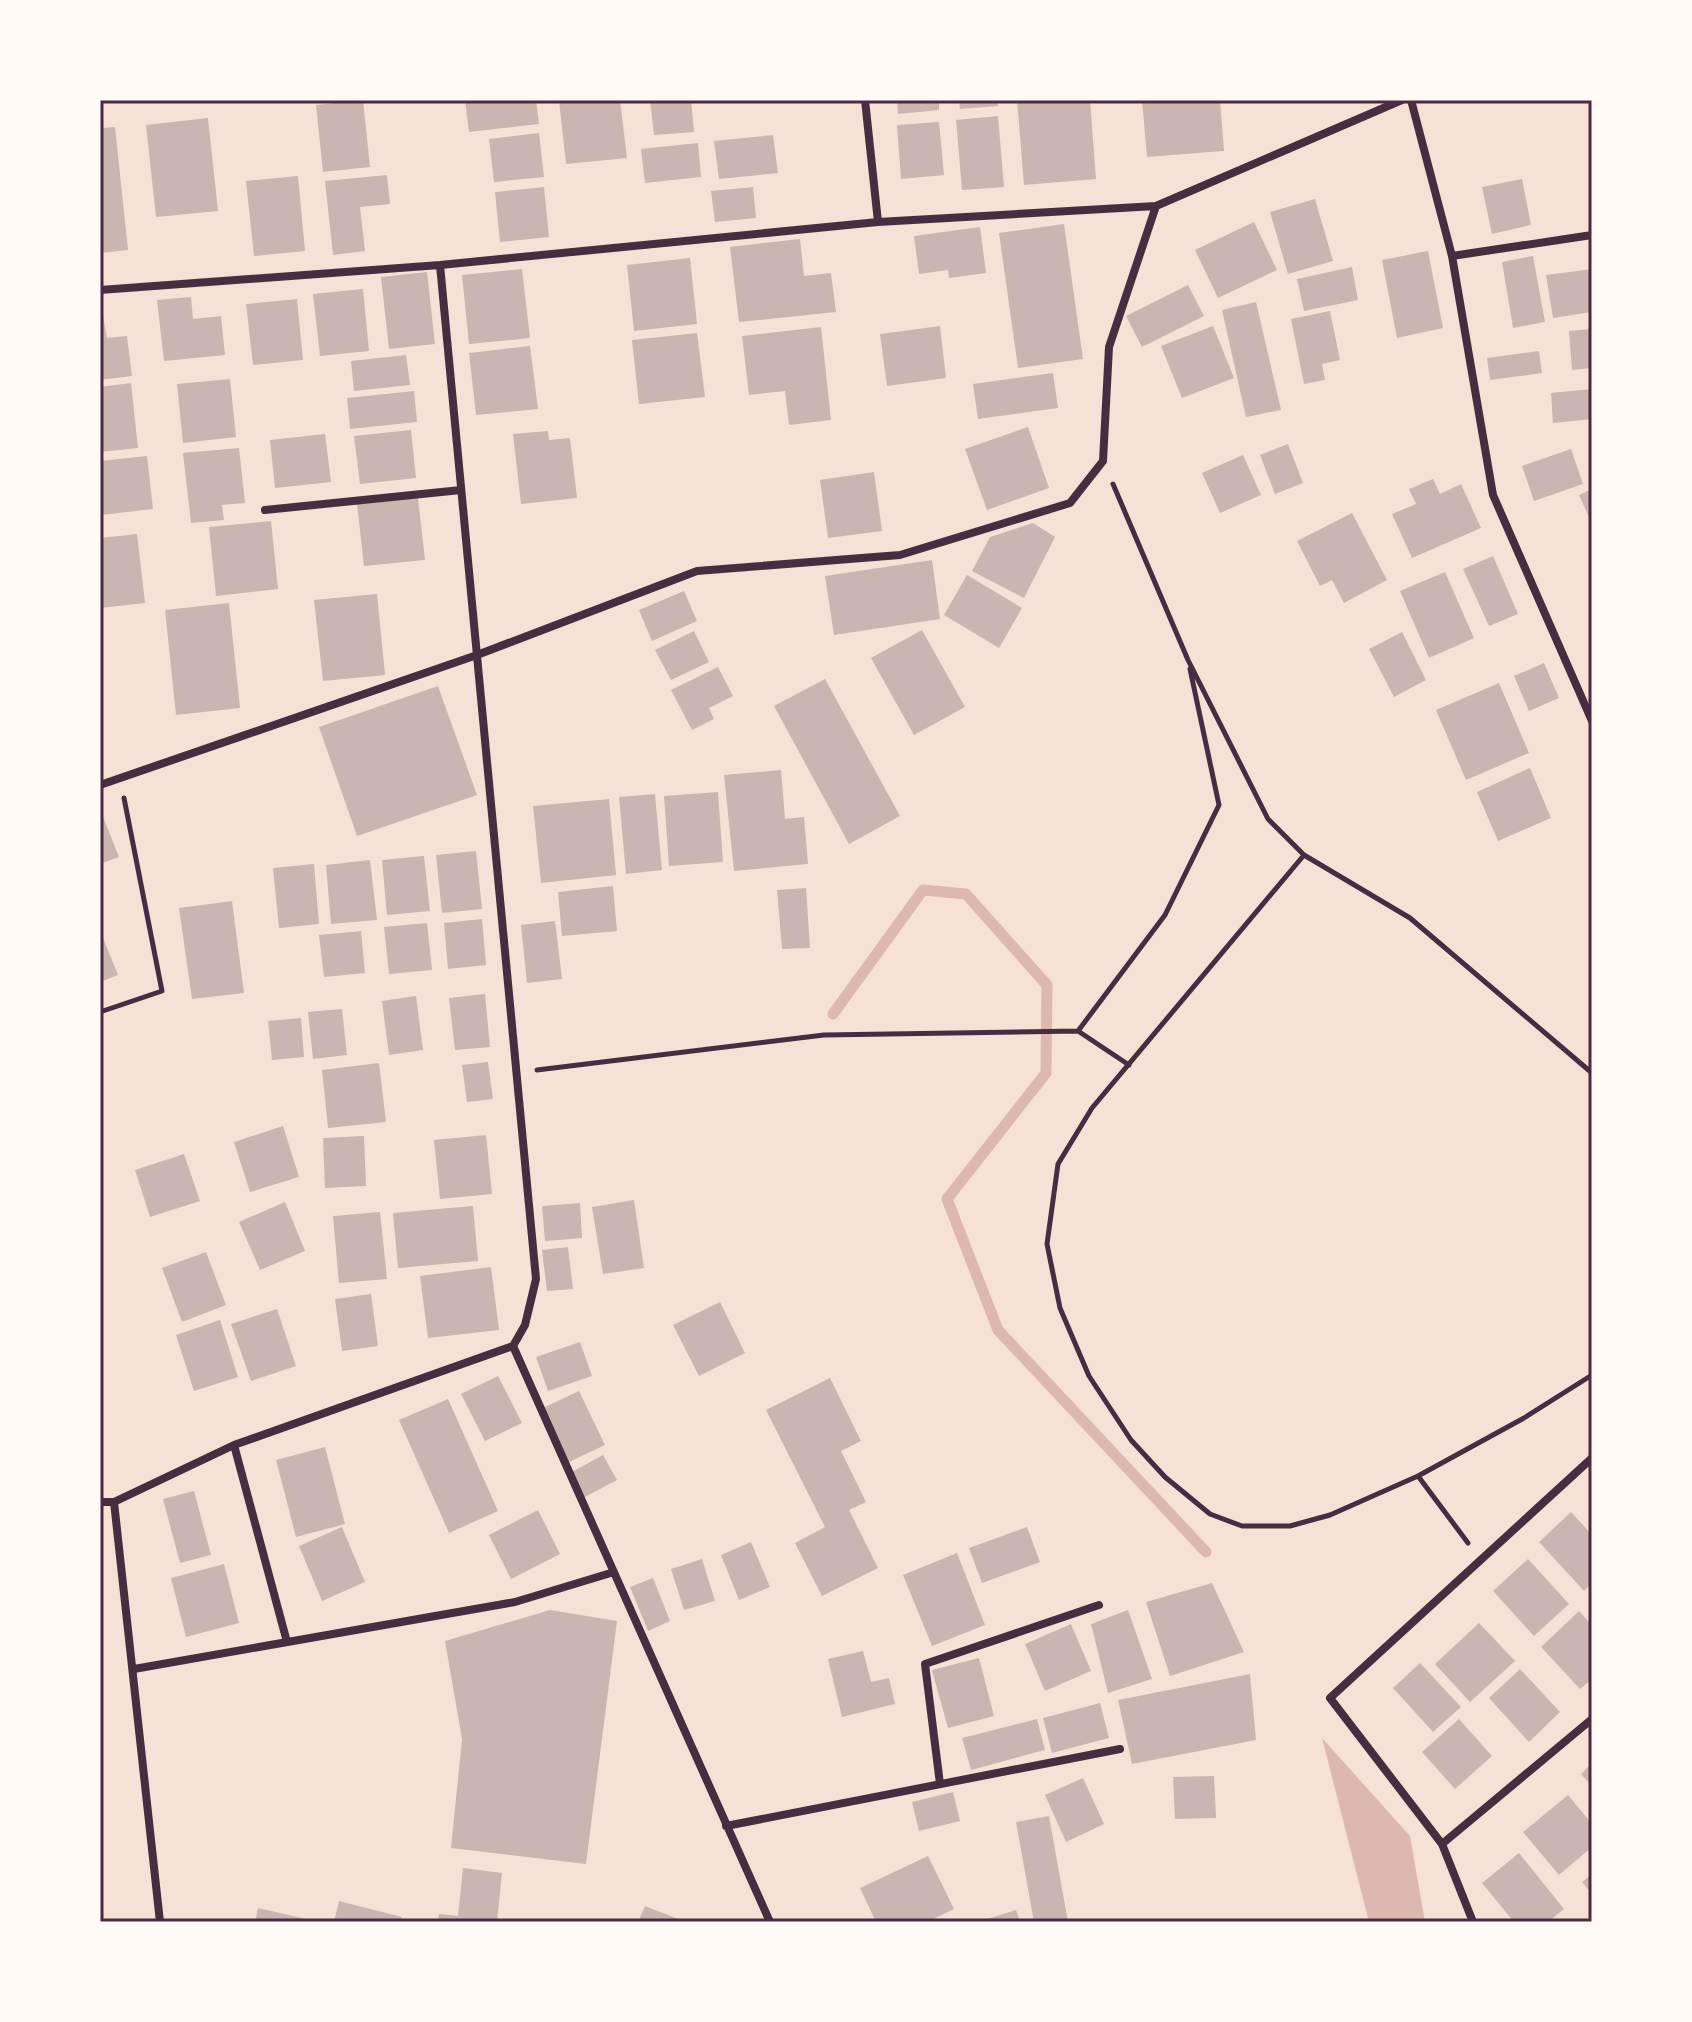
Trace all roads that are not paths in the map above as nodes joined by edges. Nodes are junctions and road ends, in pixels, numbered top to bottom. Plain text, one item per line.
1 (865, 100) edge
2 (1402, 100) edge
3 (1411, 100) edge
4 (1156, 206) junction
5 (878, 222) junction
6 (1592, 235) edge
7 (1452, 256) junction
8 (440, 265) junction
9 (100, 290) edge
10 (461, 490) junction
11 (265, 510) dead end
12 (477, 655) junction
13 (1592, 721) edge
14 (100, 785) edge
15 (513, 1346) junction
16 (234, 1445) junction
17 (1592, 1458) edge
18 (100, 1502) edge
19 (114, 1502) junction
20 (614, 1572) junction
21 (1099, 1605) dead end
22 (287, 1642) junction
23 (134, 1669) junction
24 (1592, 1719) edge
25 (1120, 1749) dead end
26 (940, 1784) junction
27 (726, 1826) junction
28 (1442, 1844) junction
29 (160, 1922) edge
30 (770, 1922) edge
31 (1473, 1922) edge

1 - 5 street
2 - 4 street
3 - 7 street
4 - 5 street
4 - 12 street
5 - 8 street
6 - 7 street
7 - 13 street
8 - 9 street
8 - 10 street
10 - 11 street
10 - 12 street
12 - 14 street
12 - 15 street
15 - 16 street
15 - 20 street
16 - 19 street
16 - 22 street
17 - 28 street
18 - 19 street
19 - 23 street
20 - 22 street
20 - 27 street
21 - 26 street
22 - 23 street
23 - 29 street
24 - 28 street
25 - 26 street
26 - 27 street
27 - 30 street
28 - 31 street

